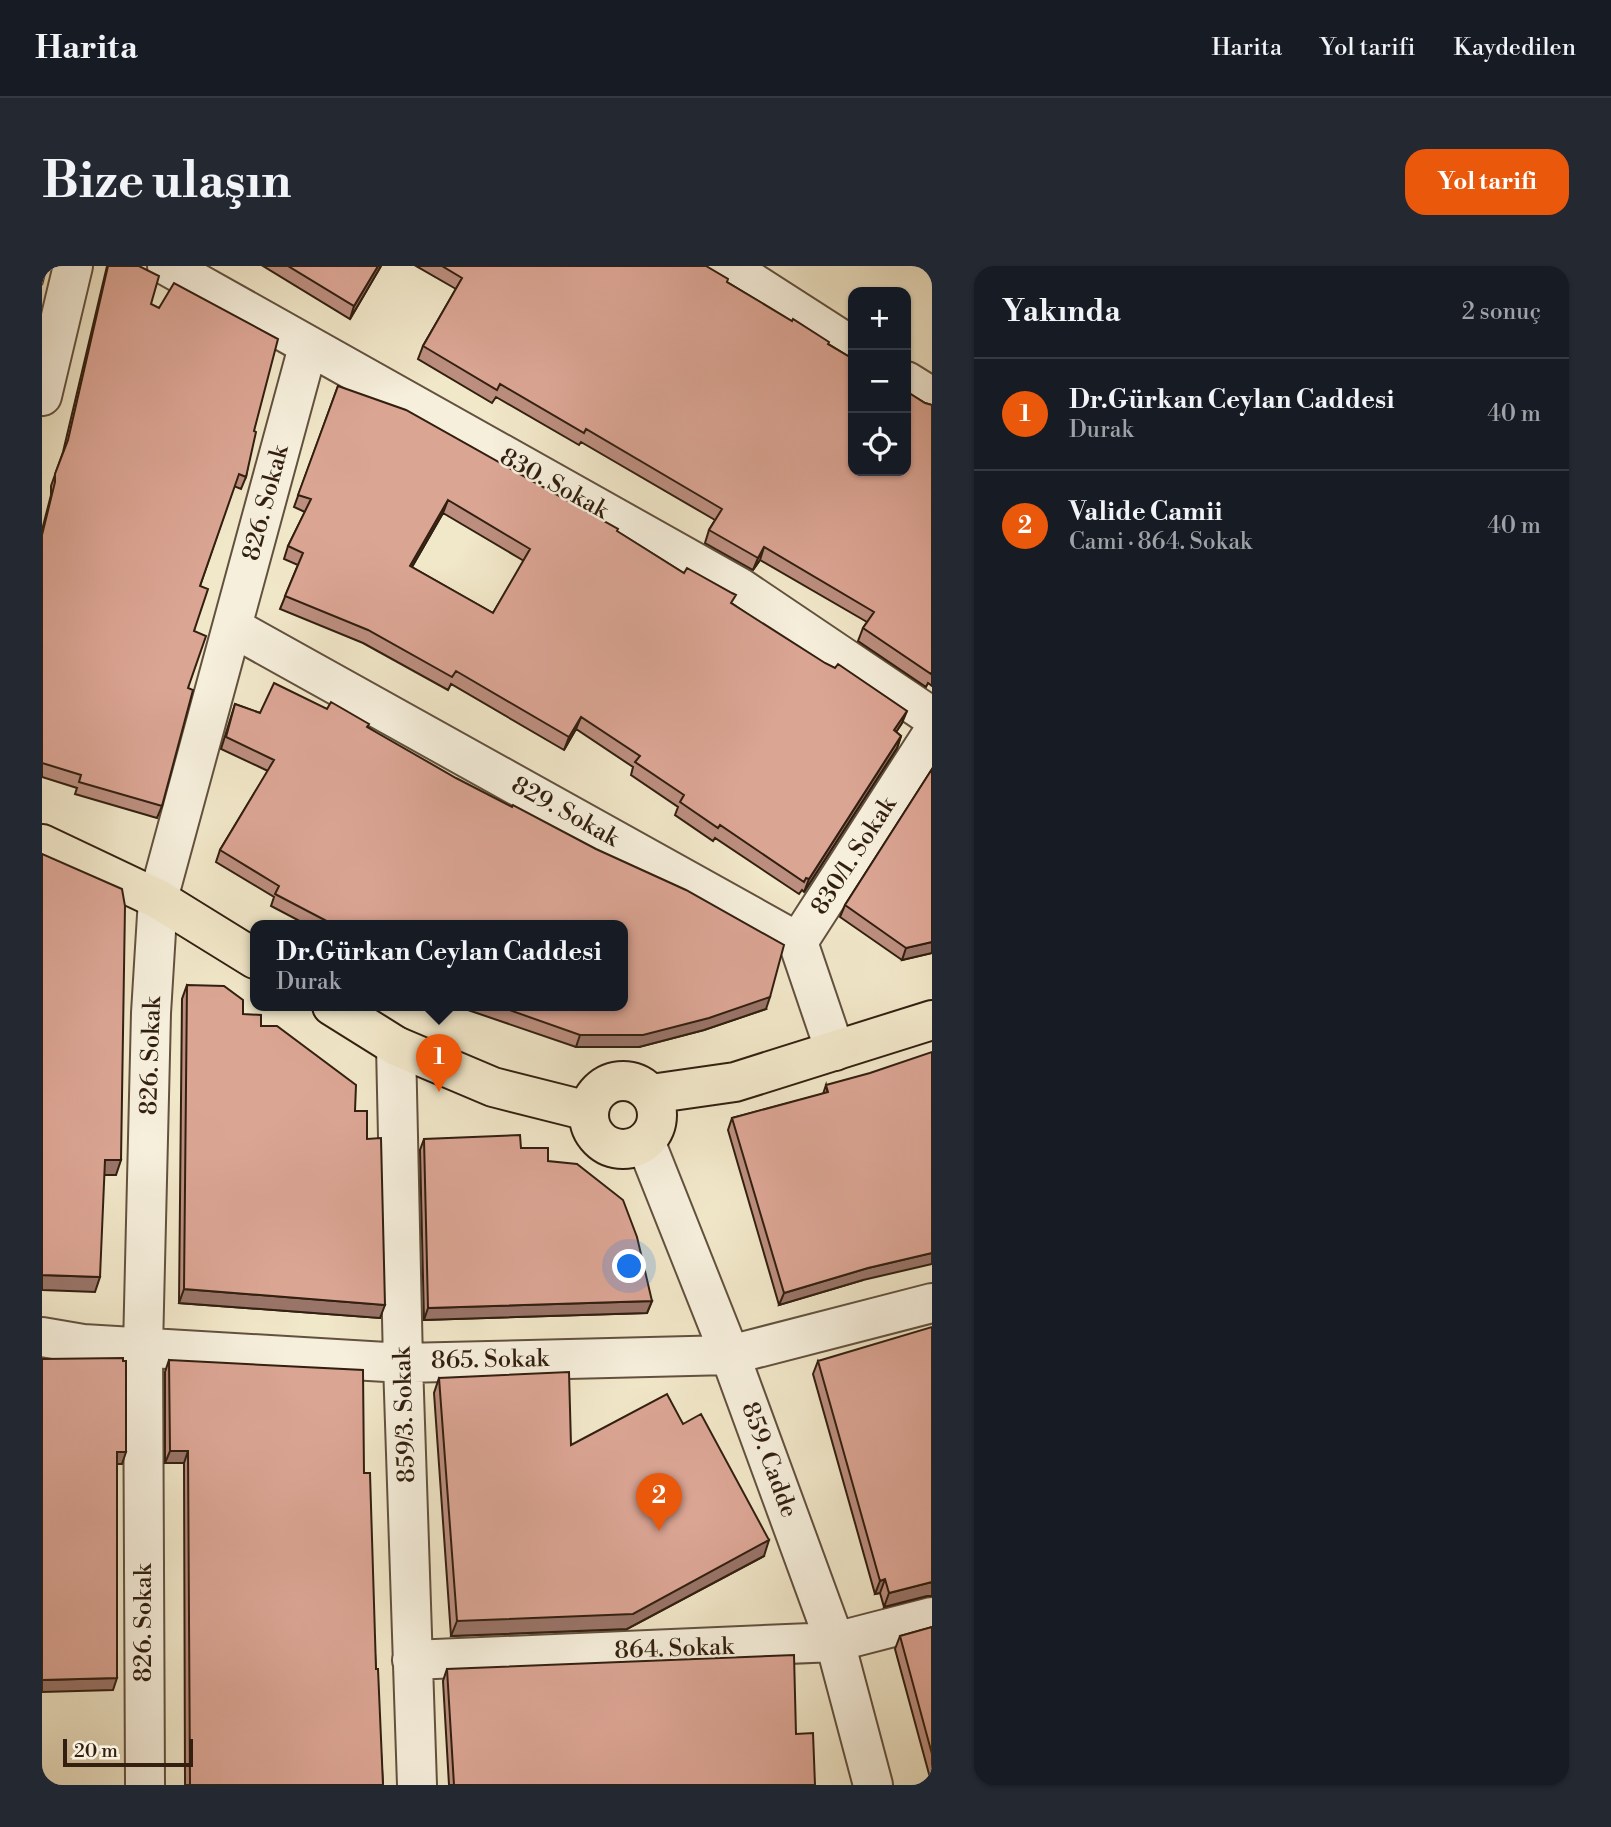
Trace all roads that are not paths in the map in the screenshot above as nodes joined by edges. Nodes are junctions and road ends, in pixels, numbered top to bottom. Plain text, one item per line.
1 (74, 266) edge
2 (167, 266) edge
3 (738, 269) edge
4 (848, 344) edge
5 (308, 347) junction
6 (911, 384) edge
7 (42, 396) edge
8 (932, 397) edge
9 (232, 627) junction
10 (932, 717) edge
11 (932, 734) edge
12 (42, 845) edge
13 (158, 899) junction
14 (798, 942) junction
15 (250, 956) edge
16 (340, 1011) edge
17 (932, 1020) edge
18 (396, 1046) junction
19 (835, 1051) junction
20 (651, 1094) junction
21 (588, 1111) junction
22 (645, 1141) junction
23 (932, 1303) edge
24 (42, 1337) edge
25 (143, 1348) junction
26 (730, 1355) junction
27 (403, 1363) junction
28 (932, 1617) edge
29 (835, 1642) junction
30 (412, 1660) junction
31 (145, 1785) edge
32 (417, 1785) edge
33 (873, 1785) edge

1 - 7 street
2 - 5 street, 830. Sokak
3 - 4 street
5 - 9 street, 826. Sokak
5 - 10 street, 830. Sokak
6 - 8 street
9 - 13 street, 826. Sokak
9 - 14 street, 829. Sokak
11 - 14 street, 830/1. Sokak
12 - 13 main road
13 - 15 main road
13 - 25 street, 826. Sokak
14 - 19 street
16 - 18 main road
17 - 19 main road
18 - 21 main road
18 - 27 street, 859/3. Sokak
19 - 20 main road
20 - 21 main road
20 - 22 main road
21 - 22 main road
22 - 26 street, 859. Cadde
23 - 26 street, 865. Sokak
24 - 25 street, 865. Sokak
25 - 27 street, 865. Sokak
25 - 31 street, 826. Sokak
26 - 27 street, 865. Sokak
26 - 29 street, 859. Cadde
27 - 30 street, 859/3. Sokak
28 - 29 street, 864. Sokak
29 - 30 street, 864. Sokak
29 - 33 street, 859. Cadde
30 - 32 street, 859/3. Sokak

